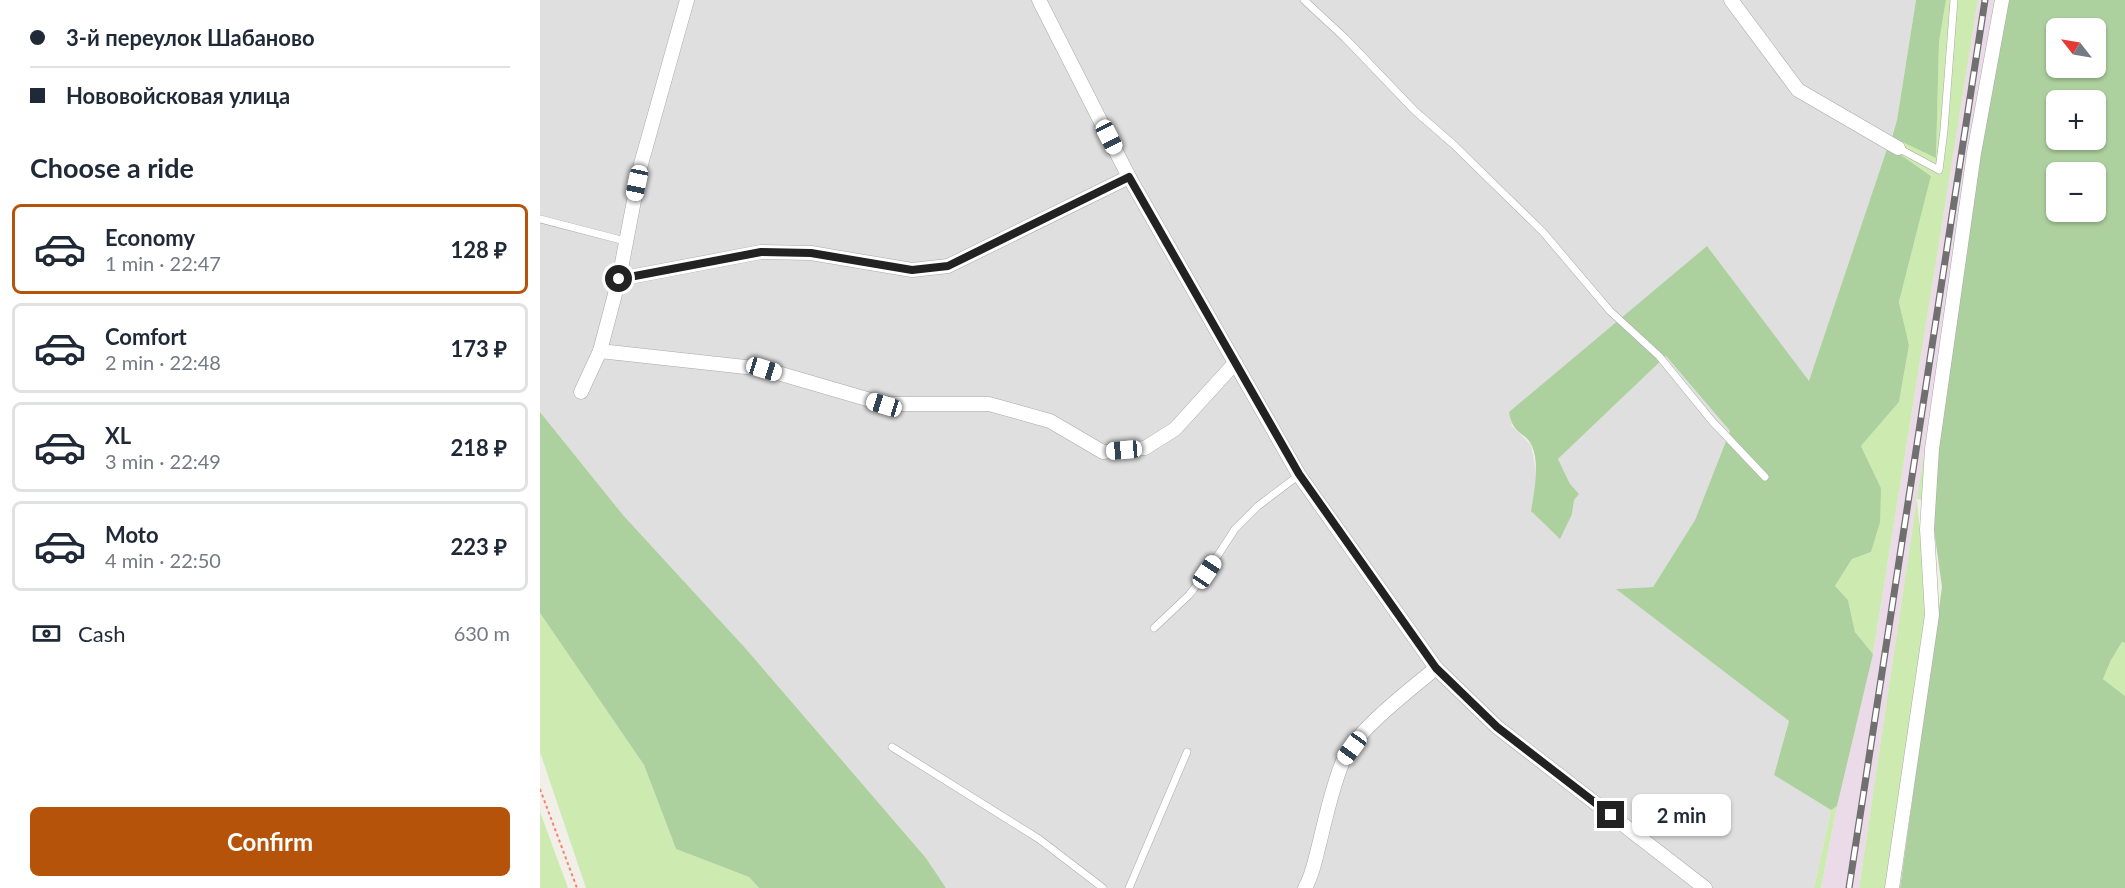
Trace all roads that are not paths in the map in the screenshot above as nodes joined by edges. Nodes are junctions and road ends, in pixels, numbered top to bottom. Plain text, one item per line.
1 (687, 0) edge
2 (1039, 0) edge
3 (1304, 0) edge
4 (1731, 0) edge
5 (1953, 0) edge
6 (2002, 0) edge
7 (1898, 148) joint
8 (1129, 177) junction
9 (540, 219) edge
10 (625, 241) junction
11 (619, 279) junction
12 (600, 351) junction
13 (1235, 363) junction
14 (581, 392) dead end
15 (1299, 474) junction
16 (1765, 477) dead end
17 (1154, 628) dead end
18 (1436, 668) junction
19 (892, 747) dead end
20 (1187, 752) dead end
21 (1103, 888) edge
22 (1129, 888) edge
23 (1305, 888) edge
24 (1705, 888) edge
25 (1892, 888) edge

1 - 10 street
2 - 8 street
3 - 16 lane
4 - 7 street
5 - 7 lane
6 - 25 street
8 - 11 street
8 - 13 street
9 - 10 lane
10 - 11 street
11 - 12 street
12 - 13 street
12 - 14 street
13 - 15 street
15 - 17 lane
15 - 18 street
18 - 23 street
18 - 24 street
19 - 21 lane
20 - 22 lane

